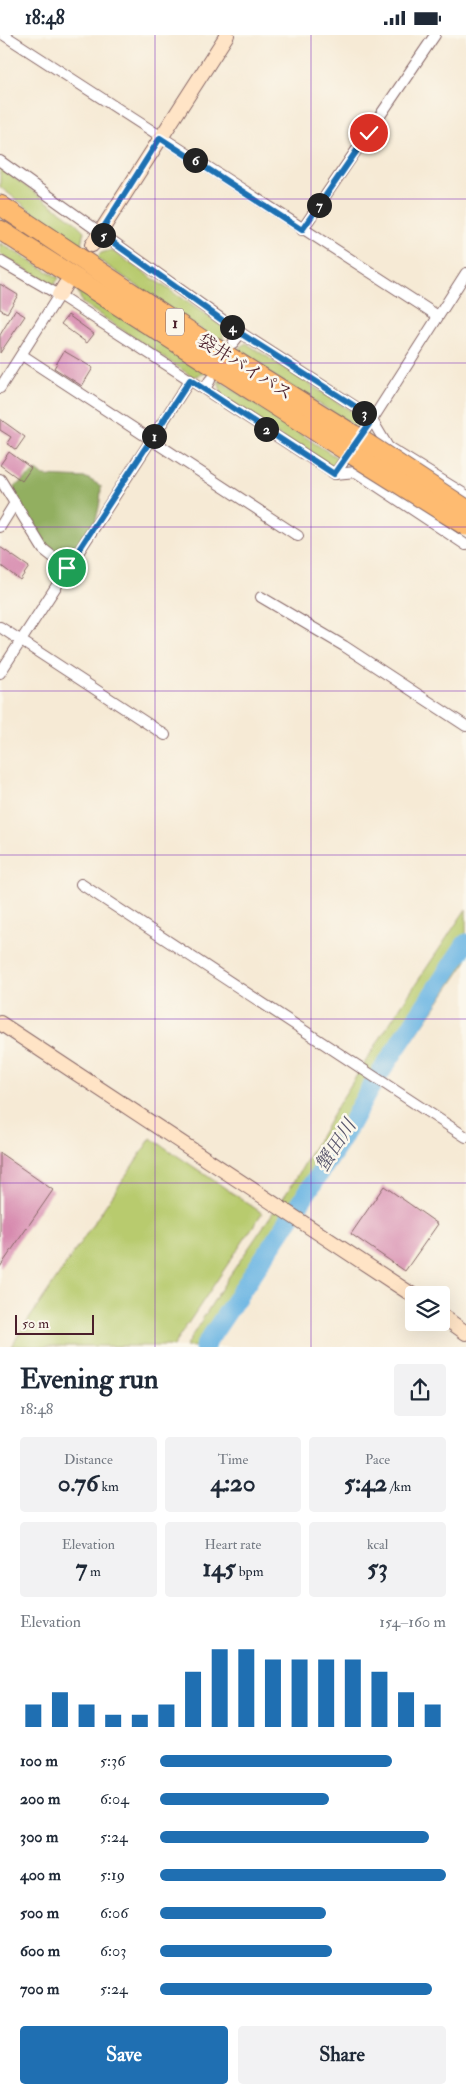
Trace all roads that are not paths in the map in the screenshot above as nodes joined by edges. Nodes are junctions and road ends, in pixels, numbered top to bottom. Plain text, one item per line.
1 (4, 35) edge
2 (228, 35) edge
3 (435, 35) edge
4 (160, 138) junction
5 (0, 161) edge
6 (0, 205) edge
7 (0, 230) edge
8 (302, 230) junction
9 (100, 233) junction
10 (92, 245) dead end
11 (0, 261) edge
12 (466, 273) edge
13 (62, 290) junction
14 (438, 316) junction
15 (240, 333) junction
16 (234, 343) dead end
17 (22, 355) junction
18 (190, 380) junction
19 (0, 388) edge
20 (372, 420) junction
21 (151, 440) junction
22 (349, 443) junction
23 (334, 474) junction
24 (0, 479) edge
25 (466, 495) edge
26 (15, 503) junction
27 (466, 509) edge
28 (466, 526) edge
29 (0, 527) edge
30 (298, 536) dead end
31 (466, 545) edge
32 (67, 568) junction
33 (261, 597) dead end
34 (0, 627) edge
35 (20, 640) junction
36 (0, 673) edge
37 (466, 726) edge
38 (165, 735) dead end
39 (81, 884) dead end
40 (0, 1023) edge
41 (466, 1137) edge
42 (405, 1290) edge
43 (450, 1321) edge
44 (466, 1333) edge

1 - 4 street
2 - 4 street
3 - 8 street
4 - 8 street
4 - 9 street
5 - 9 street
6 - 22 highway, 袋井バイパス / 1
7 - 22 highway, 袋井バイパス / 1
8 - 14 street
9 - 10 street
9 - 15 street
11 - 13 street
12 - 14 street
13 - 17 street
13 - 18 street
14 - 20 street
15 - 16 street
15 - 20 street
17 - 19 street
17 - 21 street
18 - 21 street
18 - 23 street
20 - 23 street
20 - 25 street
21 - 30 street
21 - 32 street
22 - 27 highway, 袋井バイパス / 1, bridge
22 - 28 highway, 袋井バイパス / 1, bridge
23 - 31 street
24 - 26 street
26 - 29 street
26 - 32 street
32 - 35 street
33 - 37 street
34 - 35 street
35 - 36 street
35 - 38 street
39 - 41 street
40 - 42 street
43 - 44 street

